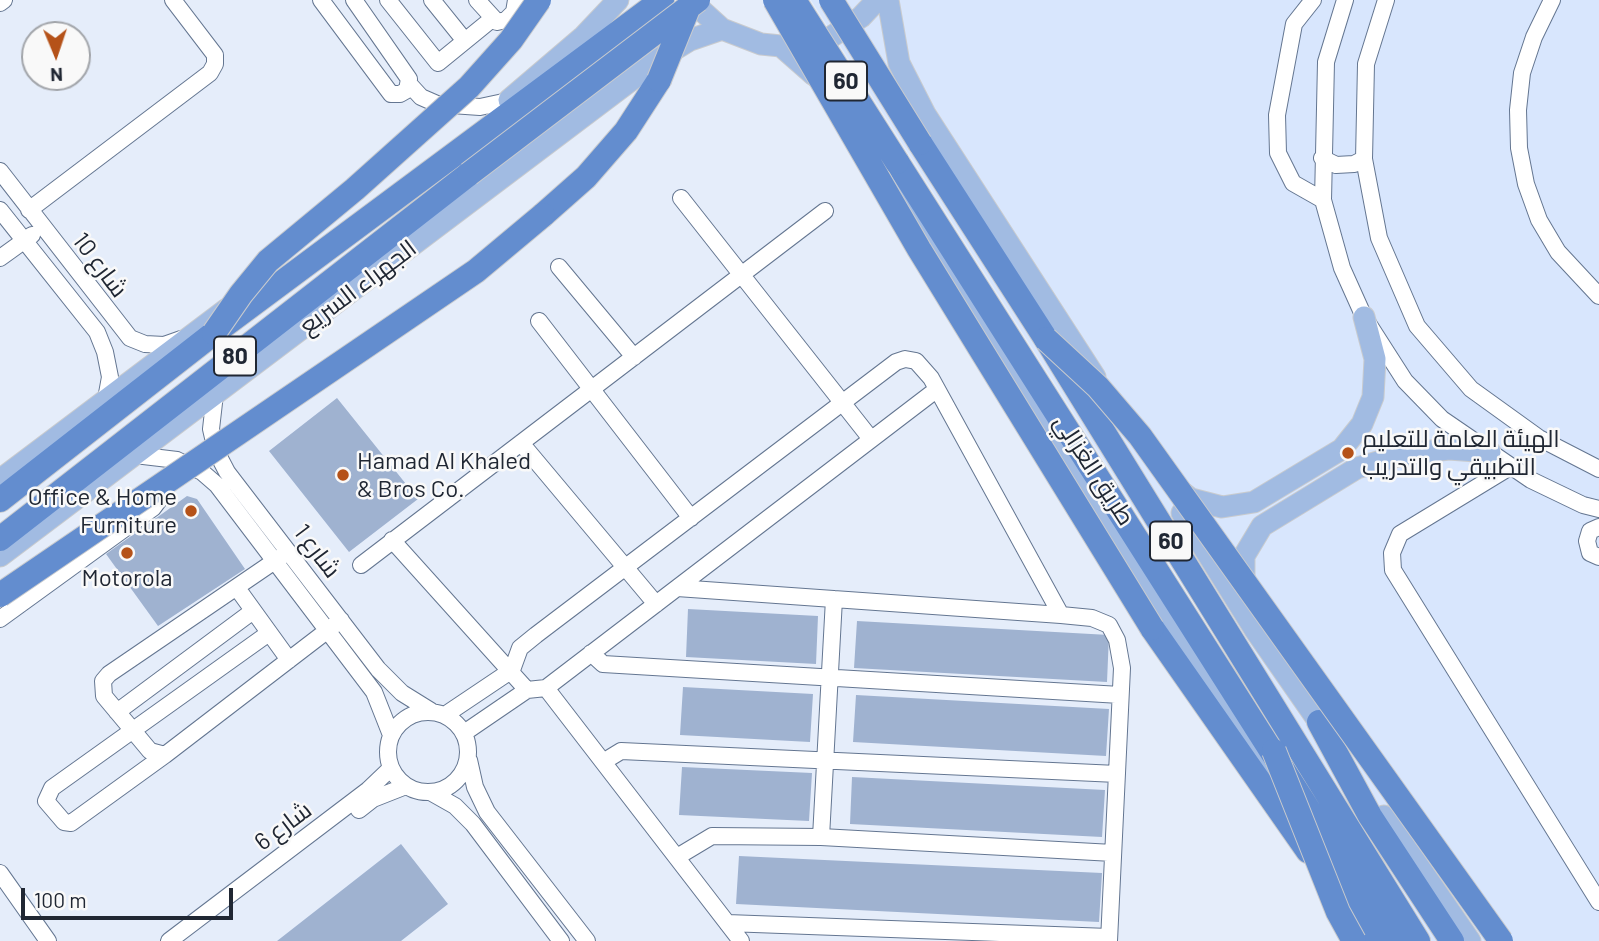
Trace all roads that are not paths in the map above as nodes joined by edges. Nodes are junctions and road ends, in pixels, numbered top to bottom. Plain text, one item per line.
1 (173, 0) edge
2 (321, 0) edge
3 (354, 0) edge
4 (388, 0) edge
5 (432, 0) edge
6 (477, 0) edge
7 (516, 0) edge
8 (539, 0) edge
9 (618, 0) edge
10 (662, 0) edge
11 (690, 0) edge
12 (698, 0) edge
13 (775, 0) edge
14 (794, 0) edge
15 (831, 0) edge
16 (877, 0) edge
17 (887, 0) edge
18 (1313, 0) edge
19 (1345, 0) edge
20 (1386, 0) edge
21 (1552, 0) edge
22 (492, 19) junction
23 (722, 29) junction
24 (465, 41) junction
25 (781, 46) junction
26 (410, 85) junction
27 (508, 101) junction
28 (1322, 158) junction
29 (1364, 159) junction
30 (0, 171) edge
31 (681, 198) dead end
32 (1323, 200) junction
33 (0, 210) edge
34 (29, 211) junction
35 (825, 211) dead end
36 (43, 227) junction
37 (24, 240) junction
38 (0, 258) edge
39 (559, 267) dead end
40 (740, 276) junction
41 (1599, 296) edge
42 (1364, 317) junction
43 (539, 321) dead end
44 (214, 333) junction
45 (186, 337) junction
46 (1046, 339) junction
47 (634, 357) junction
48 (591, 389) junction
49 (936, 390) junction
50 (215, 394) junction
51 (106, 399) junction
52 (843, 403) junction
53 (871, 439) junction
54 (521, 443) junction
55 (1490, 452) junction
56 (135, 455) junction
57 (163, 456) junction
58 (1510, 467) junction
59 (1599, 469) edge
60 (1156, 471) junction
61 (0, 480) edge
62 (1599, 496) edge
63 (0, 499) edge
64 (1583, 505) junction
65 (1599, 509) edge
66 (691, 518) junction
67 (1599, 527) edge
68 (111, 538) junction
69 (0, 539) edge
70 (392, 540) junction
71 (0, 556) edge
72 (282, 557) junction
73 (1599, 557) edge
74 (361, 565) dead end
75 (625, 567) junction
76 (0, 581) edge
77 (237, 588) junction
78 (677, 588) junction
79 (0, 595) edge
80 (834, 599) junction
81 (656, 604) junction
82 (253, 611) junction
83 (1062, 615) junction
84 (0, 620) edge
85 (334, 626) junction
86 (1255, 630) junction
87 (270, 633) junction
88 (591, 653) junction
89 (289, 660) junction
90 (512, 670) junction
91 (829, 678) junction
92 (546, 688) junction
93 (527, 690) junction
94 (1120, 695) junction
95 (117, 712) junction
96 (438, 713) junction
97 (1319, 722) junction
98 (132, 730) junction
99 (464, 733) junction
100 (391, 735) junction
101 (1274, 751) junction
102 (165, 755) junction
103 (825, 759) junction
104 (469, 760) junction
105 (603, 762) junction
106 (390, 769) junction
107 (1117, 774) junction
108 (406, 786) junction
109 (432, 793) junction
110 (821, 837) junction
111 (1113, 853) junction
112 (677, 857) junction
113 (0, 873) edge
114 (1599, 902) edge
115 (727, 923) junction
116 (1109, 939) edge
117 (48, 941) edge
118 (169, 941) edge
119 (187, 941) edge
120 (561, 941) edge
121 (587, 941) edge
122 (741, 941) edge
123 (1353, 941) edge
124 (1373, 941) edge
125 (1392, 941) edge
126 (1418, 941) edge
127 (1452, 941) edge
128 (1470, 941) edge
129 (1501, 941) edge

1 - 34 street
2 - 26 street
3 - 26 street
4 - 24 street
5 - 24 street
6 - 22 street
7 - 22 street
8 - 44 highway, bridge
9 - 27 main road
10 - 44 highway, الجهراء السريع / 80
11 - 23 main road
11 - 79 highway, bridge
12 - 69 highway, الجهراء السريع / 80, bridge
13 - 124 highway, bridge
14 - 101 highway, طريق الغزالي / 60, bridge
15 - 46 highway, طريق الغزالي / 60, bridge
16 - 25 main road
17 - 60 main road, طريق الغزالي
18 - 32 street
19 - 28 street
20 - 29 street
21 - 41 street
22 - 24 street
23 - 25 main road
23 - 50 main road, الجهراء السريع
25 - 124 main road, طريق الغزالي
26 - 27 street
27 - 45 main road
28 - 29 street
28 - 32 street
29 - 59 street
30 - 34 street, شارع 10
31 - 40 street
32 - 42 street
33 - 37 street, شارع 10
34 - 36 street, شارع 10
35 - 40 street
36 - 37 street
36 - 45 street, شارع 10
37 - 38 street
37 - 51 street, شارع 10
39 - 47 street
40 - 47 street
40 - 52 street
42 - 55 street
42 - 60 main road
43 - 48 street
44 - 63 highway, الجهراء السريع / 80
45 - 51 main road
46 - 126 highway, طريق الغزالي / 60, bridge
46 - 129 highway, bridge
47 - 48 street
48 - 54 street
48 - 66 street
49 - 52 street
49 - 53 street
49 - 83 street
50 - 56 main road, الجهراء السريع
50 - 72 street, شارع 1
51 - 61 main road
52 - 53 street
52 - 66 street
53 - 78 street
54 - 70 street
54 - 75 street
55 - 58 street
55 - 86 main road
56 - 57 street, شارع 1
56 - 71 main road, الجهراء السريع
57 - 68 street
57 - 72 street, شارع 1
58 - 64 street
58 - 114 street
60 - 86 main road, طريق الغزالي
62 - 64 street
64 - 65 street
66 - 75 street
67 - 73 street
68 - 76 street
68 - 84 street
70 - 74 street
70 - 90 street
72 - 77 street
72 - 85 street, شارع 1
75 - 81 street
75 - 90 street
77 - 82 street
77 - 95 street
78 - 80 street
78 - 81 street
80 - 83 street
80 - 91 street
81 - 88 street
82 - 87 street
82 - 95 street
83 - 94 street
85 - 89 street
85 - 96 street, شارع 1
85 - 100 street, شارع 1
86 - 97 main road, طريق الغزالي
87 - 89 street
87 - 98 street
88 - 91 street
88 - 92 street
89 - 102 street
90 - 93 street
90 - 96 street
91 - 94 street
91 - 103 street
92 - 93 street
92 - 105 street
93 - 99 street
94 - 107 street
95 - 98 street
96 - 99 street
96 - 100 street
97 - 127 highway
97 - 128 main road, طريق الغزالي
98 - 102 street
98 - 102 street
99 - 104 street
100 - 106 street
101 - 123 highway, bridge
101 - 125 highway, طريق الغزالي / 60, bridge
103 - 105 street
103 - 107 street
103 - 110 street
104 - 109 street
104 - 121 street
105 - 112 street
106 - 108 street
106 - 118 street, شارع 6
107 - 111 street
108 - 109 street
108 - 119 street, شارع 6
109 - 120 street
110 - 111 street
110 - 112 street
111 - 116 street
112 - 115 street
113 - 117 street
115 - 116 street
115 - 122 street

